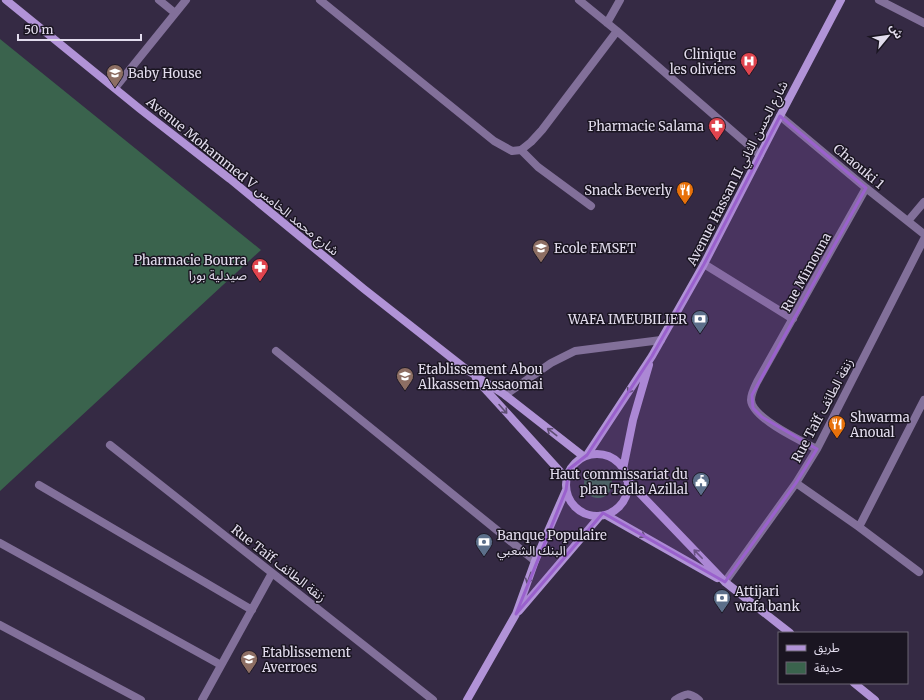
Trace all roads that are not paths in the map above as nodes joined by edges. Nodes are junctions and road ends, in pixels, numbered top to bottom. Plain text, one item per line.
1 (6, 0) edge
2 (159, 0) edge
3 (186, 0) edge
4 (320, 0) edge
5 (578, 0) edge
6 (620, 0) edge
7 (841, 0) edge
8 (879, 0) edge
9 (175, 13) junction
10 (607, 23) junction
11 (924, 23) edge
12 (617, 31) junction
13 (115, 88) junction
14 (780, 116) junction
15 (520, 150) junction
16 (760, 155) junction
17 (866, 188) junction
18 (924, 202) edge
19 (592, 206) dead end
20 (908, 221) junction
21 (924, 234) edge
22 (924, 239) edge
23 (704, 264) junction
24 (793, 319) junction
25 (661, 340) junction
26 (276, 351) dead end
27 (652, 356) junction
28 (467, 370) junction
29 (505, 395) junction
30 (924, 400) edge
31 (110, 445) dead end
32 (817, 449) junction
33 (585, 456) junction
34 (623, 468) junction
35 (566, 478) junction
36 (628, 480) junction
37 (796, 483) junction
38 (39, 485) dead end
39 (566, 490) junction
40 (603, 516) junction
41 (859, 527) junction
42 (0, 544) edge
43 (535, 561) junction
44 (919, 572) dead end
45 (272, 573) junction
46 (725, 582) junction
47 (252, 610) junction
48 (516, 614) junction
49 (0, 625) edge
50 (789, 632) edge
51 (221, 665) junction
52 (855, 684) edge
53 (872, 699) edge
54 (141, 700) edge
55 (202, 700) edge
56 (433, 700) edge
57 (466, 700) edge
58 (675, 700) edge
59 (699, 700) edge

1 - 13 main road, Avenue Mohammed V شارع محمد الخامس
2 - 9 street
3 - 9 street
4 - 15 street
5 - 10 street
6 - 10 street
7 - 14 main road, Avenue Hassan II شارع الحسن الثاني
8 - 11 street
9 - 13 street
10 - 12 street
12 - 15 street
12 - 16 street
13 - 28 main road, Avenue Mohammed V شارع محمد الخامس
14 - 16 main road, Avenue Hassan II شارع الحسن الثاني
14 - 17 street, Chaouki 1
15 - 19 street
16 - 23 main road, Avenue Hassan II شارع الحسن الثاني
17 - 20 street, Chaouki 1
17 - 24 street, Rue Mimouna
18 - 20 street
20 - 21 street, Chaouki 1
22 - 32 street, Rue Taïf زنقة الطائف
23 - 24 street
23 - 25 main road, Avenue Hassan II شارع الحسن الثاني
24 - 32 street, Rue Mimouna
25 - 27 main road, Avenue Hassan II شارع الحسن الثاني
25 - 29 street
26 - 43 street
27 -> 33 main road, Avenue Hassan II شارع الحسن الثاني
27 - 34 main road, Avenue Hassan II شارع الحسن الثاني
28 - 29 main road
28 -> 35 main road
33 -> 29 main road
30 - 41 street
31 - 45 street, Rue Taïf زنقة الطائف
32 - 37 street, Rue Taïf زنقة الطائف
33 - 34 main road
33 - 35 main road
34 - 36 main road
35 - 39 main road
36 - 40 main road
46 -> 36 main road
37 - 41 street
37 - 46 street, Rue Taïf زنقة الطائف
38 - 47 street
39 - 40 main road
39 - 43 main road
40 -> 46 main road
40 - 48 main road
41 - 44 street
42 - 51 street
43 -> 48 main road
45 - 47 street
45 - 56 street, Rue Taïf زنقة الطائف
46 - 50 main road
47 - 51 street
48 - 57 main road
49 - 54 street
51 - 55 street
52 - 53 main road
58 - 59 street

